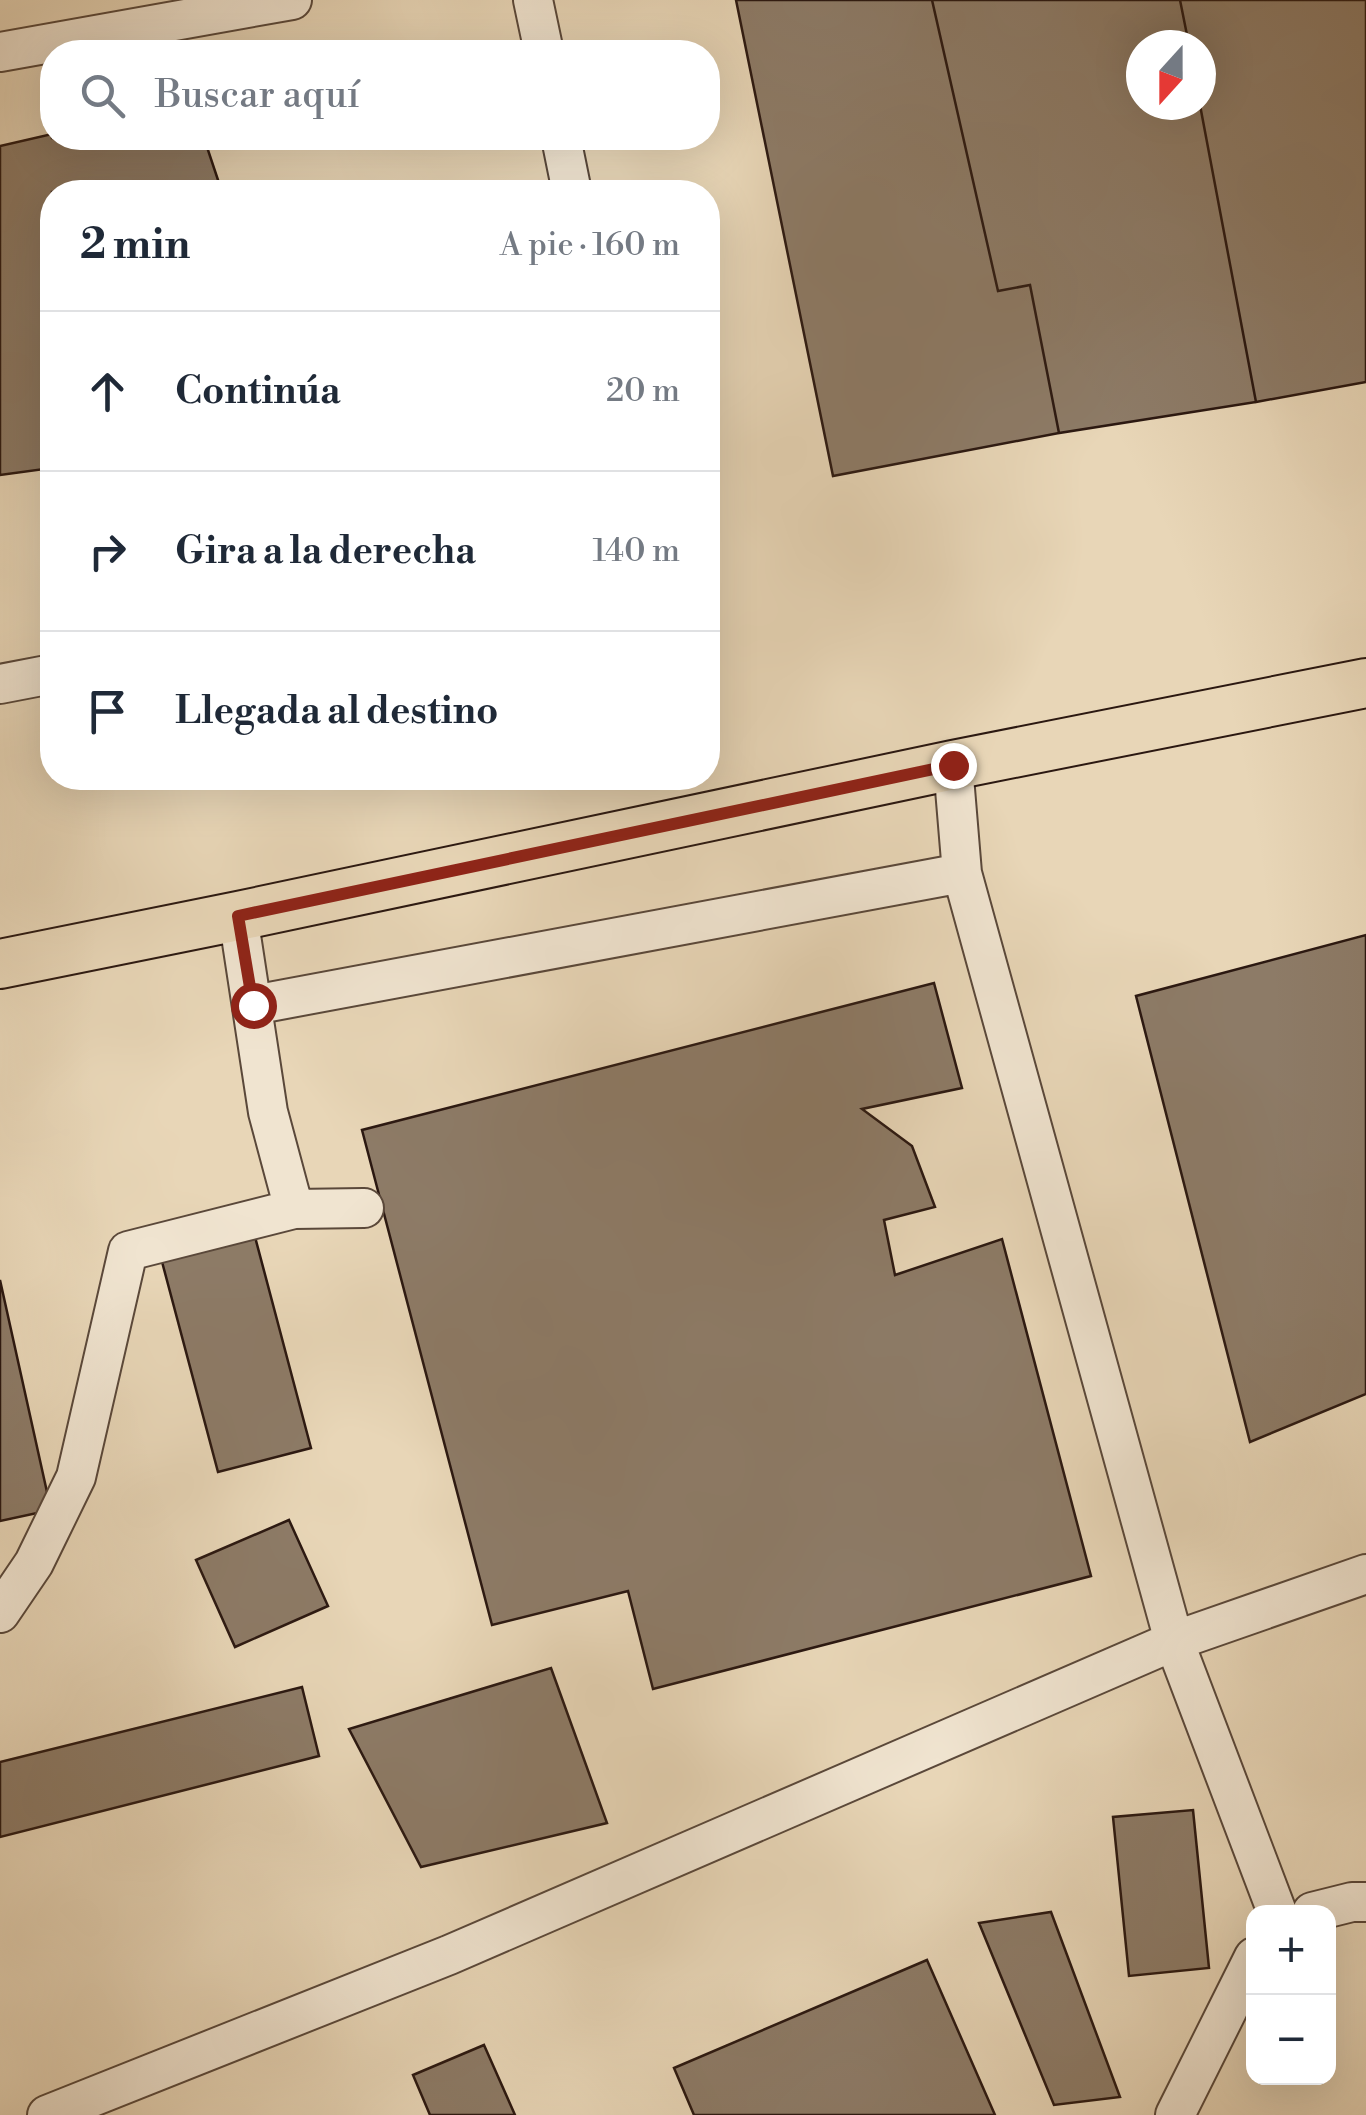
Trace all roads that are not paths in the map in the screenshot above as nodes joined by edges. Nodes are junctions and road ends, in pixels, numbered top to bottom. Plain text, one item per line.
1 (292, 0) edge
2 (533, 0) edge
3 (67, 40) edge
4 (541, 40) edge
5 (40, 45) edge
6 (0, 52) edge
7 (563, 150) edge
8 (569, 180) edge
9 (40, 676) edge
10 (1366, 683) edge
11 (0, 684) edge
12 (953, 765) junction
13 (962, 873) junction
14 (238, 916) junction
15 (0, 964) edge
16 (253, 1005) junction
17 (364, 1208) dead end
18 (294, 1209) junction
19 (1366, 1574) edge
20 (0, 1613) edge
21 (1174, 1641) junction
22 (1366, 1902) edge
23 (1274, 1905) edge
24 (1336, 1906) edge
25 (1246, 1972) edge
26 (47, 2115) edge
27 (1176, 2115) edge

1 - 3 street
2 - 4 street
5 - 6 street
7 - 8 street
9 - 11 street
10 - 12 main road
12 - 13 street
12 - 14 main road
13 - 16 street
13 - 21 street
14 - 15 main road
14 - 16 street
16 - 18 street
17 - 18 street
18 - 20 street
19 - 21 street
21 - 23 street
21 - 26 street
22 - 24 street
25 - 27 street

